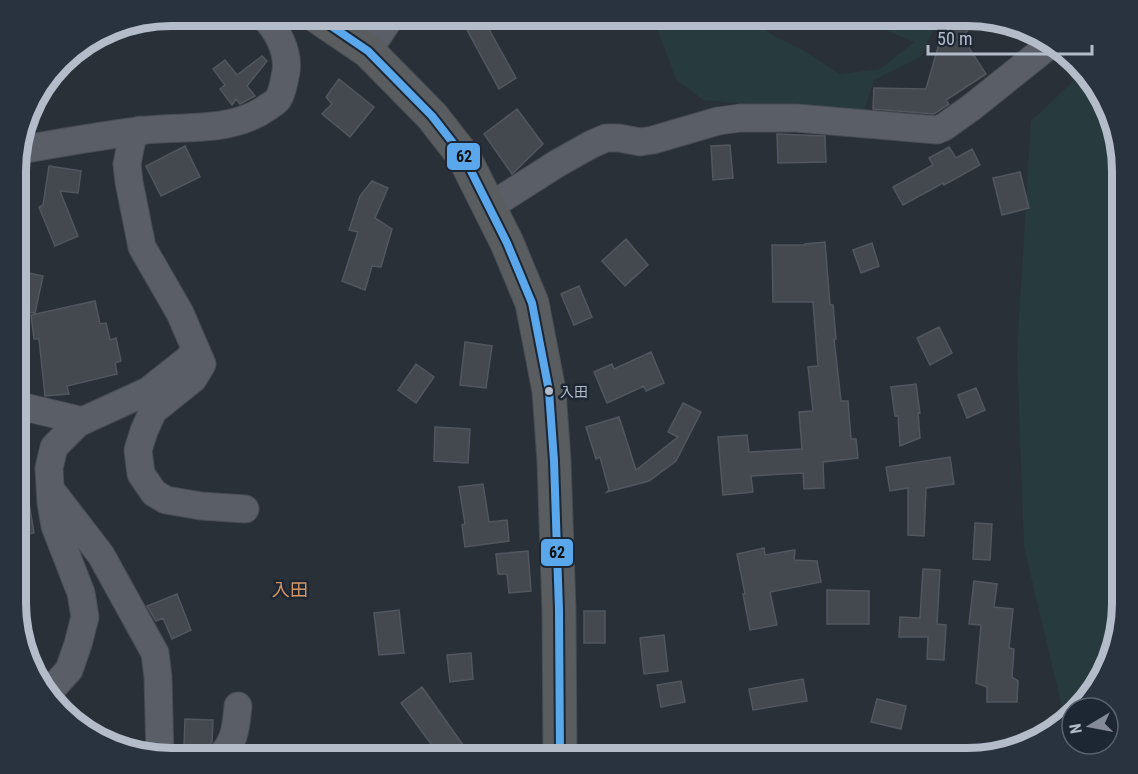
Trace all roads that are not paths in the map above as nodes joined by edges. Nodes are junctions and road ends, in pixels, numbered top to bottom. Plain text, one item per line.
1 (271, 26) edge
2 (331, 26) edge
3 (385, 26) edge
4 (1045, 48) edge
5 (368, 51) junction
6 (140, 130) junction
7 (27, 149) edge
8 (489, 207) junction
9 (196, 349) junction
10 (26, 407) edge
11 (83, 421) junction
12 (50, 489) junction
13 (245, 509) dead end
14 (52, 688) edge
15 (238, 706) dead end
16 (160, 748) edge
17 (227, 748) edge
18 (560, 748) edge

1 - 6 street
2 - 5 highway
3 - 5 street
4 - 8 street
5 - 8 highway
6 - 7 street
6 - 9 street
8 - 18 highway
9 - 11 street
9 - 13 street
10 - 11 street
11 - 12 street
12 - 14 street
12 - 16 street
15 - 17 street

